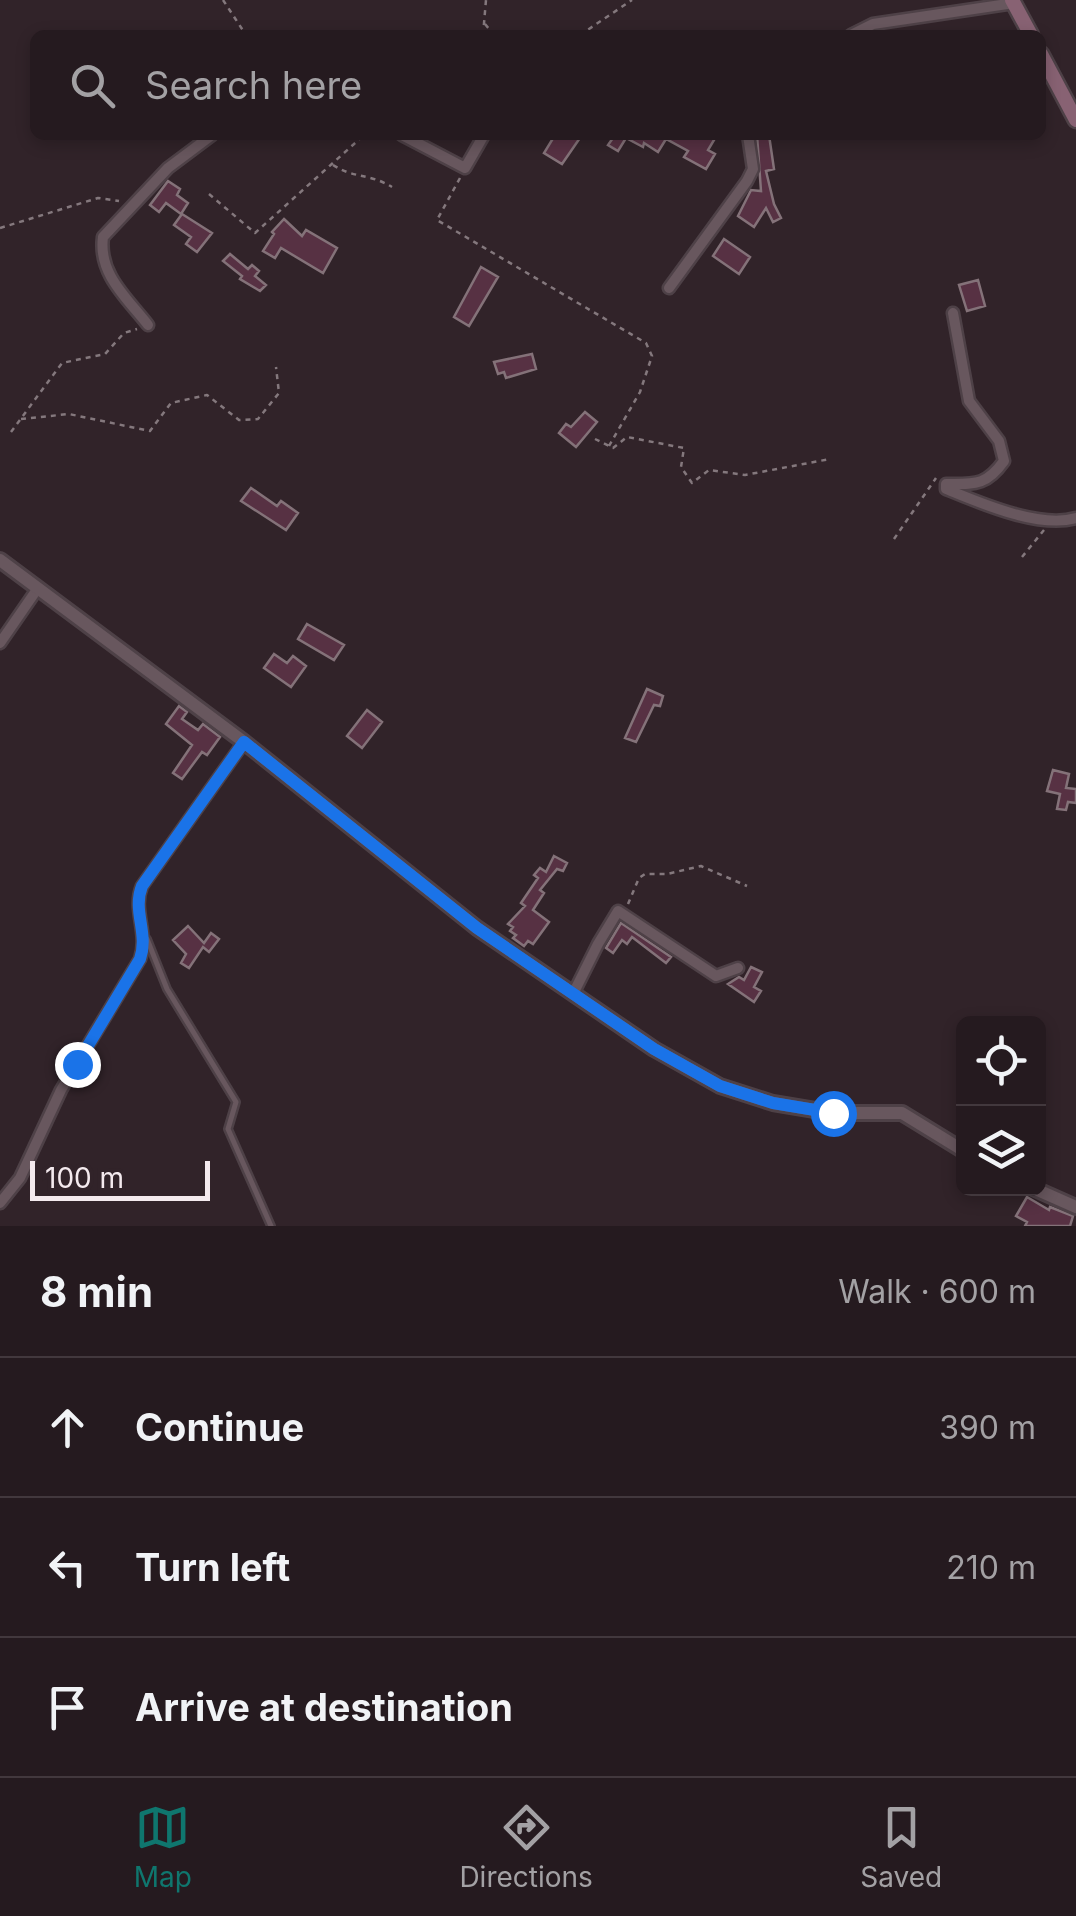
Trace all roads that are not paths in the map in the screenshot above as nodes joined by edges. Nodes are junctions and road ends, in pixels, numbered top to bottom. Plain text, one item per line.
1 (1013, 1) edge
2 (861, 30) edge
3 (1028, 30) edge
4 (1046, 63) edge
5 (1076, 120) edge
6 (205, 140) edge
7 (412, 140) edge
8 (481, 140) edge
9 (749, 140) edge
10 (669, 288) dead end
11 (953, 313) dead end
12 (148, 325) road end
13 (1076, 518) edge
14 (0, 560) edge
15 (38, 588) junction
16 (0, 643) edge
17 (244, 742) junction
18 (144, 932) junction
19 (738, 968) dead end
20 (574, 994) junction
21 (956, 1147) edge
22 (1046, 1194) edge
23 (0, 1204) edge
24 (1076, 1207) edge
25 (271, 1226) edge

1 - 2 street
1 - 3 main road
4 - 5 main road
6 - 12 street
7 - 8 street
9 - 10 street
11 - 13 street
14 - 15 street
15 - 16 street
15 - 17 street
17 - 18 street
17 - 20 street
18 - 23 street
18 - 25 lane
19 - 20 street
20 - 21 street
22 - 24 street

